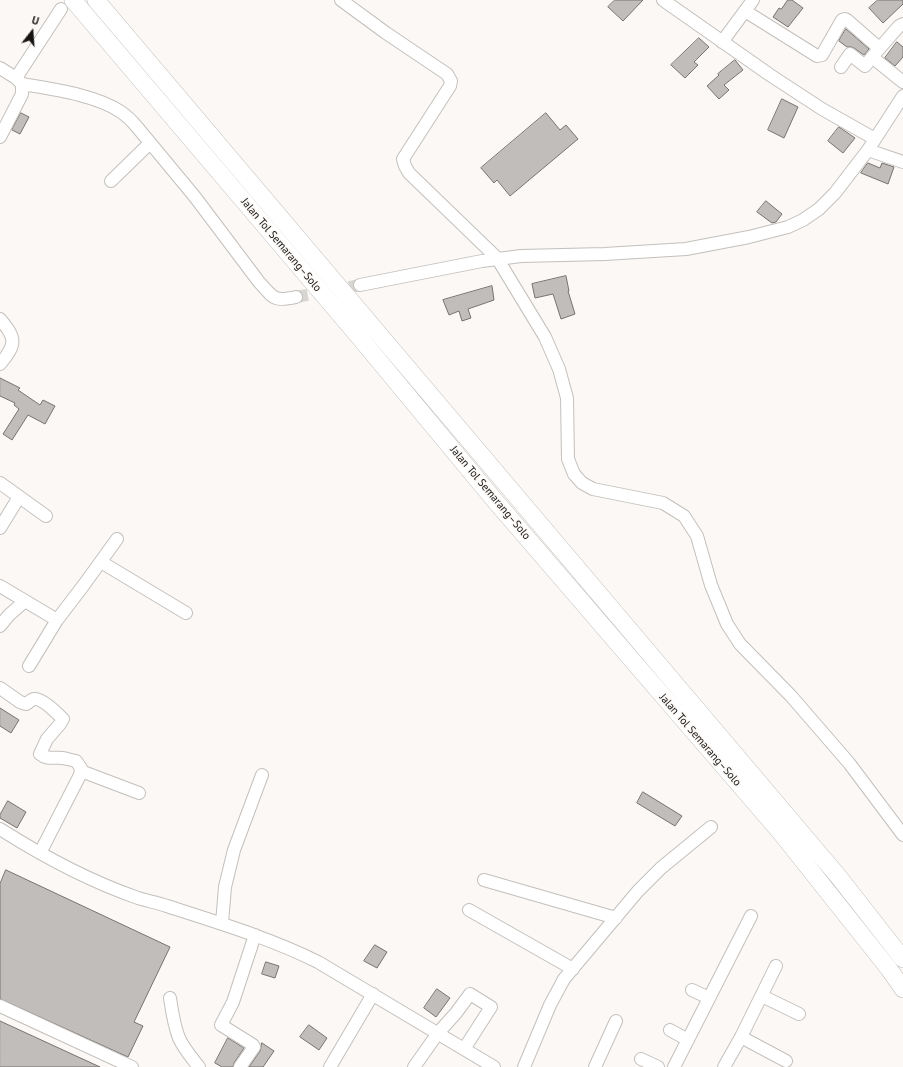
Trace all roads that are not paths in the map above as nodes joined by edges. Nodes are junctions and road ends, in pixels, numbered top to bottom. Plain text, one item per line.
1 (96, 0) edge
2 (341, 0) edge
3 (663, 0) edge
4 (753, 0) edge
5 (67, 4) edge
6 (745, 11) junction
7 (903, 24) edge
8 (722, 42) junction
9 (876, 52) junction
10 (841, 67) dead end
11 (0, 68) edge
12 (19, 81) junction
13 (903, 82) edge
14 (903, 96) edge
15 (0, 137) edge
16 (875, 139) junction
17 (150, 143) junction
18 (868, 150) junction
19 (903, 162) edge
20 (110, 181) dead end
21 (497, 258) junction
22 (360, 285) tunnel mouth
23 (296, 298) tunnel mouth
24 (0, 319) edge
25 (0, 364) edge
26 (0, 484) edge
27 (19, 497) junction
28 (46, 516) dead end
29 (0, 528) edge
30 (117, 539) dead end
31 (101, 562) junction
32 (0, 586) edge
33 (25, 601) junction
34 (186, 613) dead end
35 (57, 620) junction
36 (0, 626) edge
37 (29, 666) dead end
38 (0, 688) edge
39 (81, 771) junction
40 (262, 775) dead end
41 (139, 793) dead end
42 (710, 827) dead end
43 (0, 829) edge
44 (903, 835) edge
45 (40, 853) junction
46 (484, 880) dead end
47 (469, 910) dead end
48 (751, 916) dead end
49 (616, 918) junction
50 (222, 924) junction
51 (255, 935) junction
52 (903, 959) edge
53 (776, 966) dead end
54 (573, 969) junction
55 (903, 989) edge
56 (692, 990) dead end
57 (373, 994) junction
58 (762, 996) junction
59 (170, 998) dead end
60 (709, 998) junction
61 (0, 1006) edge
62 (799, 1014) dead end
63 (616, 1021) dead end
64 (670, 1030) dead end
65 (438, 1033) junction
66 (742, 1037) junction
67 (688, 1040) junction
68 (464, 1049) junction
69 (642, 1059) dead end
70 (786, 1061) dead end
71 (132, 1067) edge
72 (199, 1067) edge
73 (240, 1067) edge
74 (330, 1067) edge
75 (414, 1067) edge
76 (494, 1067) edge
77 (524, 1067) edge
78 (595, 1067) edge
79 (658, 1067) edge
80 (674, 1067) edge
81 (724, 1067) edge

1 - 52 highway, Jalan Tol Semarang–Solo
2 - 21 street
3 - 8 street
4 - 6 street
5 - 12 street
5 - 55 highway, Jalan Tol Semarang–Solo
6 - 8 street
6 - 9 street
7 - 9 street
8 - 16 street
9 - 10 street
9 - 13 street
11 - 12 street
12 - 15 street
12 - 17 street
14 - 16 street
16 - 18 street
17 - 20 street
17 - 23 street
18 - 19 street
18 - 21 street
21 - 22 street
21 - 44 street
24 - 25 street
26 - 27 street
27 - 28 street
27 - 29 street
30 - 31 street
31 - 34 street
31 - 35 street
32 - 33 street
33 - 35 street
33 - 36 street
35 - 37 street
38 - 39 street
39 - 41 street
39 - 45 street
40 - 50 street
42 - 49 street
43 - 45 street
45 - 50 street
46 - 49 street
47 - 54 street
48 - 60 street
49 - 54 street
50 - 51 street
51 - 57 street
51 - 73 street
53 - 58 street
54 - 77 street
56 - 60 street
57 - 65 street
57 - 74 street
58 - 62 street
58 - 66 street
59 - 72 street
60 - 67 street
61 - 71 street
63 - 78 street
64 - 67 street
65 - 68 street
65 - 68 street
65 - 75 street
66 - 70 street
66 - 81 street
67 - 80 street
68 - 76 street
69 - 79 street

